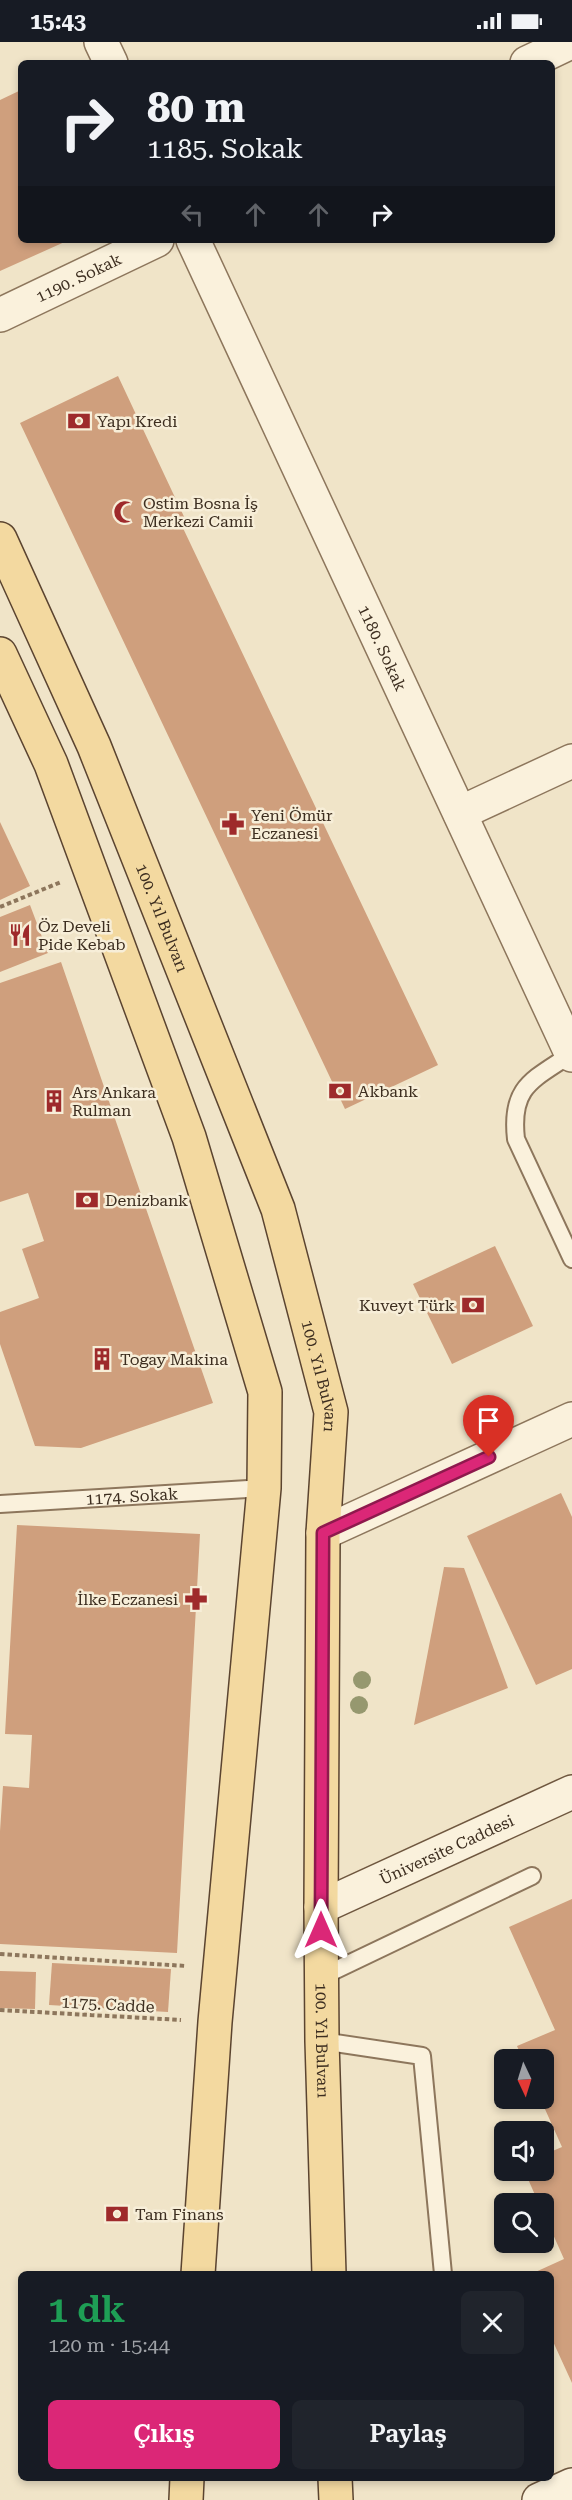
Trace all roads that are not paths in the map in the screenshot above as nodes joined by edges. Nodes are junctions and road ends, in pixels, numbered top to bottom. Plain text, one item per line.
1 (101, 42) edge
2 (571, 42) edge
3 (110, 60) edge
4 (533, 60) edge
5 (152, 243) edge
6 (194, 243) edge
7 (0, 315) edge
8 (0, 539) edge
9 (0, 654) edge
10 (572, 761) edge
11 (460, 813) junction
12 (572, 1054) edge
13 (572, 1259) edge
14 (572, 1419) edge
15 (264, 1488) junction
16 (0, 1504) edge
17 (323, 1533) junction
18 (572, 1792) edge
19 (532, 1876) dead end
20 (321, 1907) junction
21 (321, 1977) junction
22 (322, 2041) junction
23 (198, 2271) edge
24 (329, 2271) edge
25 (442, 2271) edge
26 (187, 2481) edge
27 (572, 2485) edge
28 (186, 2500) edge
29 (539, 2500) edge

1 - 3 street
2 - 4 street
5 - 7 street, 1190. Sokak
6 - 11 street, 1180. Sokak
8 - 17 main road, 100. Yıl Bulvarı
9 - 15 main road
10 - 11 street
11 - 12 street, 1180. Sokak
12 - 13 lane
14 - 17 street
15 - 16 lane, 1174. Sokak
15 - 23 main road
17 - 20 main road, 100. Yıl Bulvarı
18 - 20 street, Üniversite Caddesi
19 - 21 lane
20 - 21 main road, 100. Yıl Bulvarı
21 - 22 main road, 100. Yıl Bulvarı
22 - 24 main road, 100. Yıl Bulvarı
22 - 25 lane
26 - 28 main road
27 - 29 street

